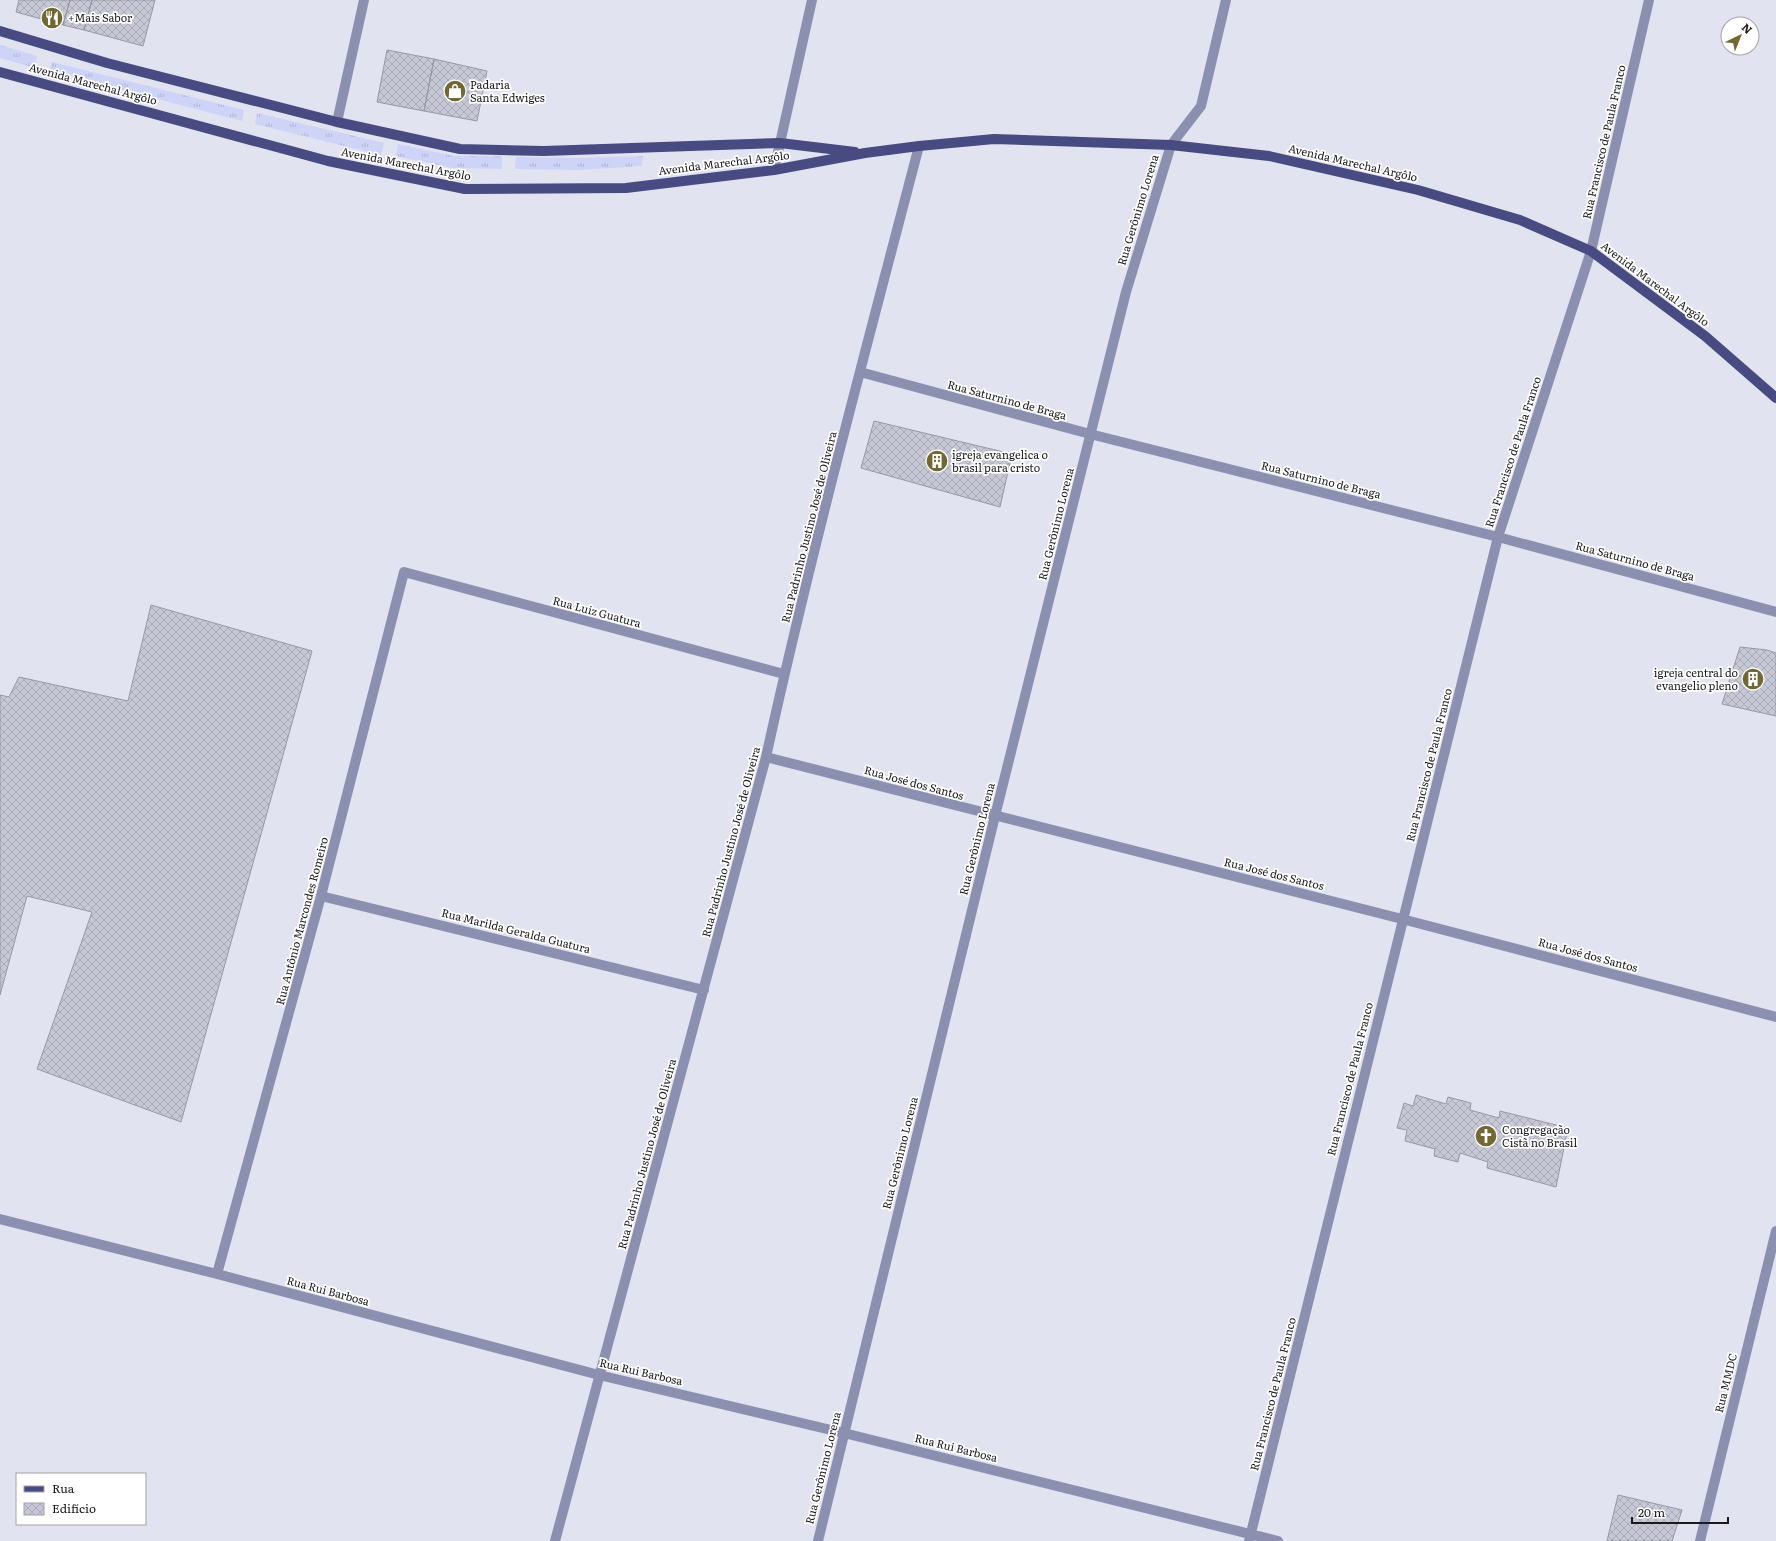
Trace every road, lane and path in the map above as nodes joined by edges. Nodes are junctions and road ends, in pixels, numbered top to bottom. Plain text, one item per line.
1 (364, 0) edge
2 (812, 0) edge
3 (1226, 0) edge
4 (1649, 0) edge
5 (0, 31) edge
6 (0, 72) edge
7 (336, 122) junction
8 (780, 143) junction
9 (1171, 145) junction
10 (919, 146) junction
11 (865, 153) junction
12 (774, 170) junction
13 (1591, 251) junction
14 (860, 372) junction
15 (1776, 398) edge
16 (1090, 434) junction
17 (1498, 537) junction
18 (404, 572) joint
19 (1776, 612) edge
20 (784, 674) junction
21 (766, 757) junction
22 (995, 816) junction
23 (322, 896) junction
24 (1402, 919) junction
25 (704, 990) junction
26 (1776, 1017) edge
27 (0, 1219) edge
28 (1776, 1231) edge
29 (217, 1274) junction
30 (599, 1375) junction
31 (844, 1433) junction
32 (1250, 1537) edge
33 (555, 1541) edge
34 (818, 1541) edge
35 (1278, 1541) edge
36 (1700, 1541) edge

1 - 7 street
2 - 8 street
3 - 9 street
4 - 13 street, Rua Francisco de Paula Franco
5 - 7 main road, Avenida Marechal Argôlo
6 - 12 main road, Avenida Marechal Argôlo
7 - 8 main road, Avenida Marechal Argôlo
8 - 11 main road, Avenida Marechal Argôlo
8 - 12 street
9 - 10 main road, Avenida Marechal Argôlo
9 - 13 main road, Avenida Marechal Argôlo
9 - 16 street, Rua Gerônimo Lorena
10 - 11 main road, Avenida Marechal Argôlo
10 - 14 street, Rua Padrinho Justino José de Oliveira
11 - 12 main road, Avenida Marechal Argôlo
13 - 15 main road, Avenida Marechal Argôlo
13 - 17 street, Rua Francisco de Paula Franco
14 - 16 street, Rua Saturnino de Braga
14 - 20 street, Rua Padrinho Justino José de Oliveira
16 - 17 street, Rua Saturnino de Braga
16 - 22 street, Rua Gerônimo Lorena
17 - 19 street, Rua Saturnino de Braga
17 - 24 street, Rua Francisco de Paula Franco
18 - 20 street, Rua Luiz Guatura
18 - 23 street, Rua Antônio Marcondes Romeiro
20 - 21 street, Rua Padrinho Justino José de Oliveira
21 - 22 street, Rua José dos Santos
21 - 25 street, Rua Padrinho Justino José de Oliveira
22 - 24 street, Rua José dos Santos
22 - 31 street, Rua Gerônimo Lorena
23 - 25 street, Rua Marilda Geralda Guatura
23 - 29 street, Rua Antônio Marcondes Romeiro
24 - 26 street, Rua José dos Santos
24 - 32 street, Rua Francisco de Paula Franco
25 - 30 street, Rua Padrinho Justino José de Oliveira
27 - 29 street, Rua Rui Barbosa
28 - 36 street, Rua MMDC
29 - 30 street, Rua Rui Barbosa
30 - 31 street, Rua Rui Barbosa
30 - 33 street, Rua Padrinho Justino José de Oliveira
31 - 32 street, Rua Rui Barbosa
31 - 34 street, Rua Gerônimo Lorena
32 - 35 street, Rua Rui Barbosa

